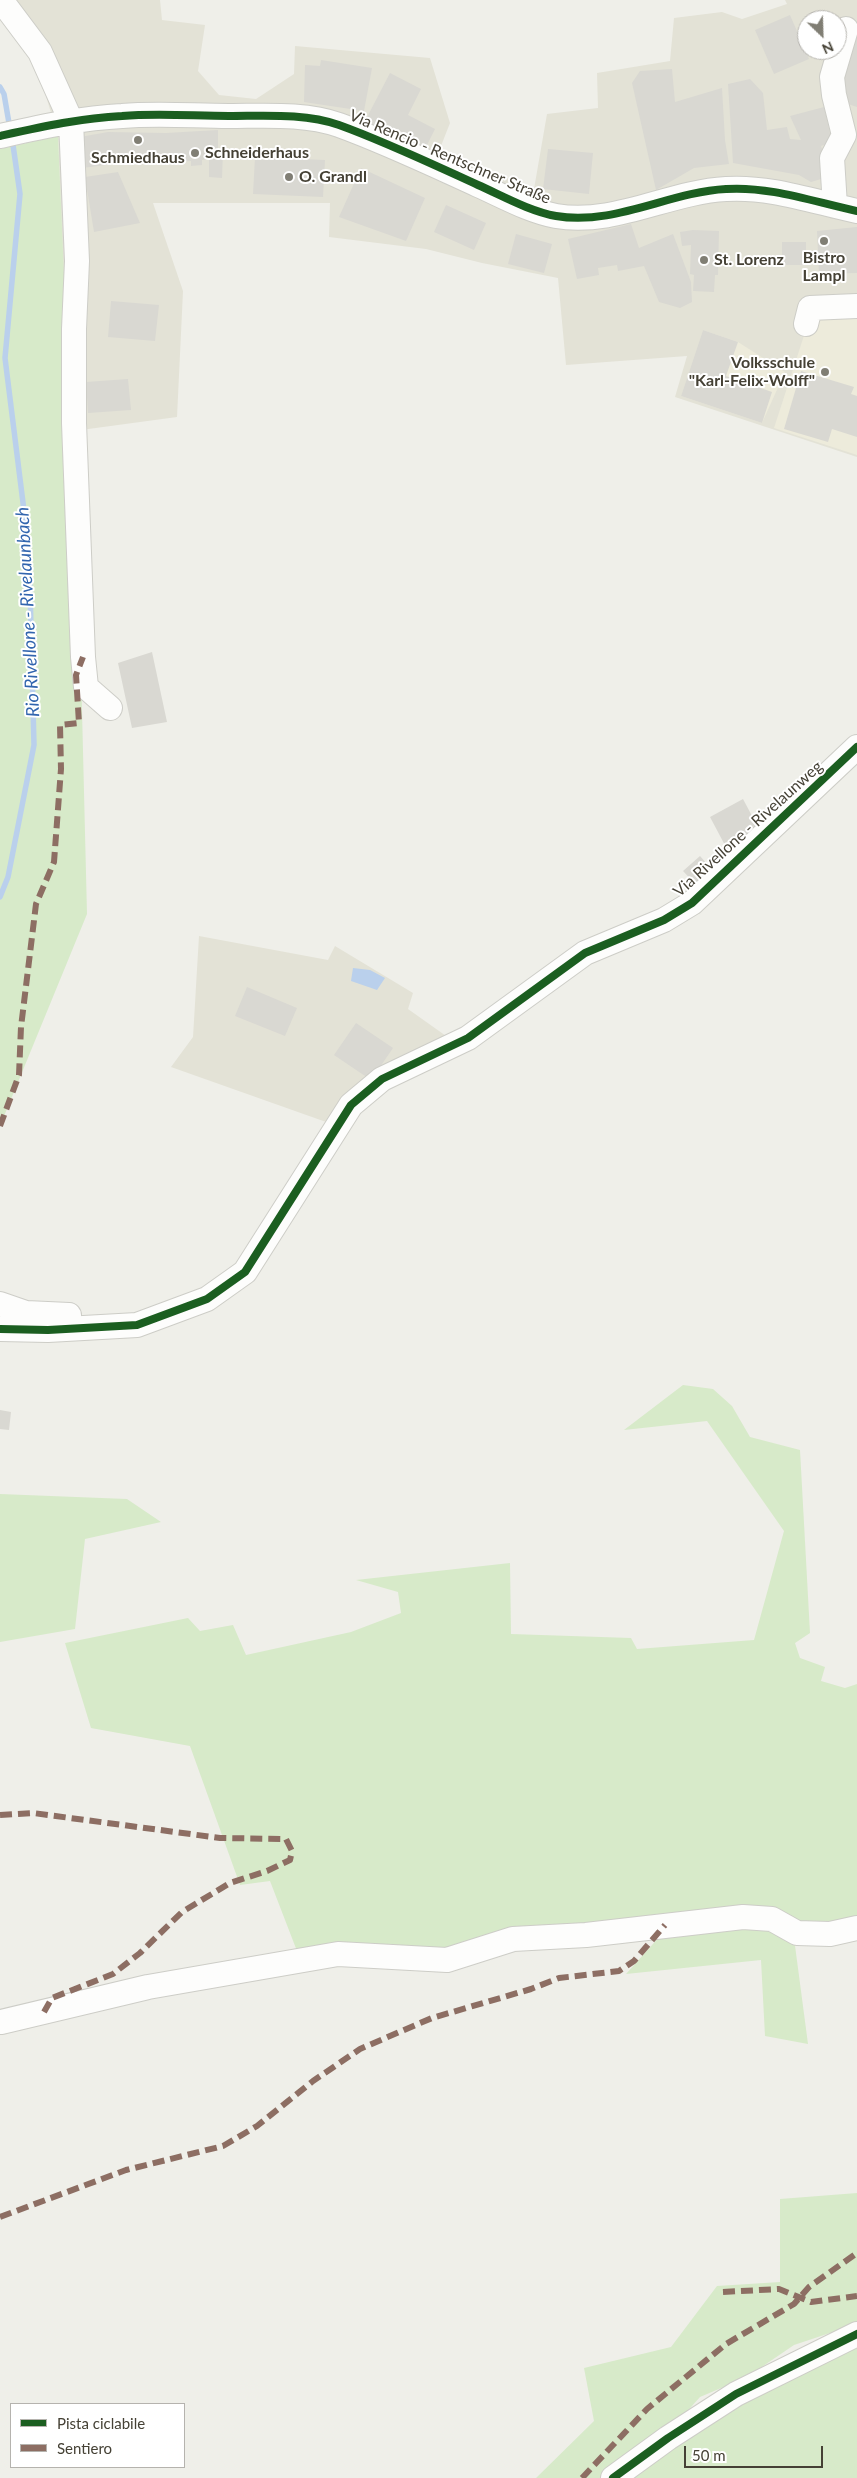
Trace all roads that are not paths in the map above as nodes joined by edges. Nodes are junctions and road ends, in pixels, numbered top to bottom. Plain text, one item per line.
1 (1, 0) edge
2 (837, 60) edge
3 (65, 122) junction
4 (0, 136) edge
5 (846, 208) edge
6 (857, 306) edge
7 (806, 324) dead end
8 (110, 708) dead end
9 (857, 747) edge
10 (0, 1304) edge
11 (137, 1325) junction
12 (0, 1329) edge
13 (857, 1928) edge
14 (1, 2022) dead end
15 (857, 2334) edge
16 (614, 2478) edge

1 - 3 street
2 - 5 street, Via Rencio - Rentschner Straße
3 - 4 street, Via Rencio - Rentschner Straße
3 - 5 street, Via Rencio - Rentschner Straße
3 - 8 street
6 - 7 street
9 - 11 street, Via Rivellone - Rivelaunweg
10 - 11 street
11 - 12 street, Via Rivellone - Rivelaunweg
13 - 14 street
15 - 16 street

